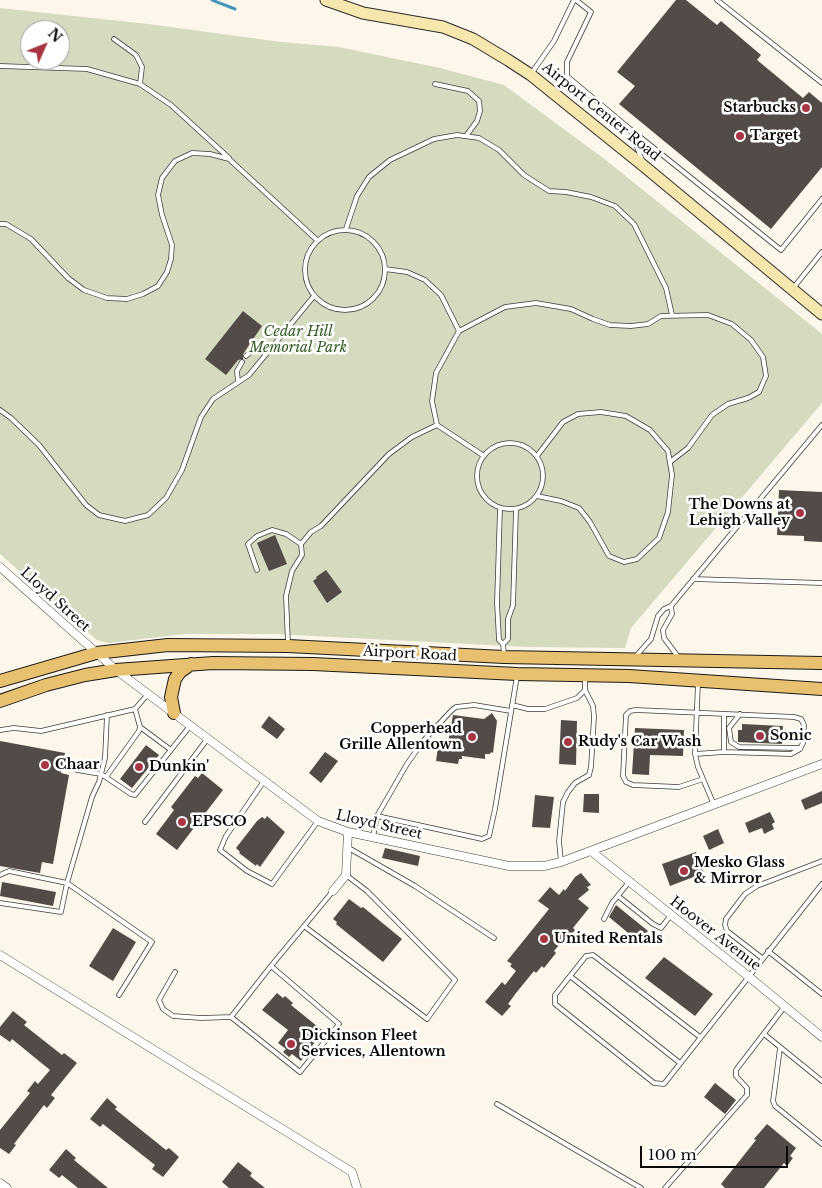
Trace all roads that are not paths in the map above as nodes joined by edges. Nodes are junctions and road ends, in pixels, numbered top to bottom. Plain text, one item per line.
1 (326, 0) edge
2 (575, 0) edge
3 (718, 0) edge
4 (114, 38) dead end
5 (0, 66) edge
6 (531, 74) junction
7 (822, 83) edge
8 (140, 84) junction
9 (435, 84) dead end
10 (630, 129) junction
11 (466, 136) junction
12 (229, 159) junction
13 (644, 167) junction
14 (822, 199) edge
15 (0, 224) edge
16 (346, 229) junction
17 (318, 240) junction
18 (822, 252) edge
19 (385, 268) junction
20 (792, 290) junction
21 (314, 296) junction
22 (822, 314) edge
23 (672, 315) junction
24 (460, 331) junction
25 (271, 348) junction
26 (246, 356) dead end
27 (242, 362) dead end
28 (238, 382) junction
29 (0, 410) edge
30 (437, 425) junction
31 (822, 425) edge
32 (484, 456) junction
33 (537, 456) junction
34 (670, 462) junction
35 (538, 496) junction
36 (500, 508) junction
37 (516, 510) junction
38 (301, 544) junction
39 (0, 567) edge
40 (257, 570) dead end
41 (693, 579) junction
42 (822, 584) edge
43 (671, 606) junction
44 (499, 618) junction
45 (508, 619) junction
46 (288, 646) junction
47 (503, 651) junction
48 (96, 653) junction
49 (633, 658) junction
50 (680, 659) junction
51 (822, 663) edge
52 (191, 664) junction
53 (116, 670) junction
54 (517, 674) junction
55 (586, 676) junction
56 (0, 681) edge
57 (698, 682) junction
58 (822, 689) edge
59 (585, 690) junction
60 (148, 694) junction
61 (0, 701) edge
62 (512, 705) junction
63 (136, 709) junction
64 (511, 711) junction
65 (174, 713) junction
66 (697, 713) junction
67 (724, 714) junction
68 (740, 714) junction
69 (106, 715) junction
70 (191, 726) junction
71 (140, 727) junction
72 (0, 730) edge
73 (208, 738) junction
74 (800, 748) junction
75 (171, 750) junction
76 (724, 752) junction
77 (695, 754) junction
78 (822, 764) edge
79 (77, 770) dead end
80 (101, 774) junction
81 (106, 778) junction
82 (703, 779) junction
83 (264, 781) junction
84 (714, 805) junction
85 (377, 816) junction
86 (318, 821) junction
87 (145, 822) dead end
88 (348, 832) junction
89 (373, 837) junction
90 (347, 847) junction
91 (591, 851) junction
92 (822, 861) edge
93 (560, 862) junction
94 (346, 874) junction
95 (0, 875) edge
96 (629, 882) junction
97 (67, 883) junction
98 (822, 884) edge
99 (333, 891) joint
100 (618, 896) junction
101 (0, 903) edge
102 (671, 915) junction
103 (604, 919) dead end
104 (304, 926) junction
105 (494, 938) dead end
106 (768, 951) junction
107 (0, 955) edge
108 (762, 958) junction
109 (271, 966) junction
110 (176, 972) dead end
111 (570, 976) junction
112 (748, 976) junction
113 (822, 994) edge
114 (119, 995) dead end
115 (785, 1006) junction
116 (231, 1017) junction
117 (764, 1034) junction
118 (700, 1037) junction
119 (822, 1037) edge
120 (780, 1048) junction
121 (680, 1063) junction
122 (822, 1081) edge
123 (497, 1104) dead end
124 (822, 1144) edge
125 (0, 1183) edge
126 (7, 1188) edge
127 (357, 1188) edge
128 (641, 1188) edge
129 (665, 1188) edge

1 - 6 street, Airport Center Road
2 - 6 lane
2 - 10 lane
3 - 7 lane
4 - 8 lane
5 - 8 lane
6 - 13 street, Airport Center Road
8 - 12 lane
9 - 11 lane
10 - 13 lane
10 - 14 lane
11 - 16 lane
11 - 23 lane
12 - 15 lane
12 - 17 lane
13 - 20 street, Airport Center Road
16 - 17 lane
16 - 19 lane
17 - 21 lane
18 - 20 lane
19 - 21 lane
19 - 24 lane
20 - 22 street, Airport Center Road
21 - 25 lane
23 - 24 lane
23 - 34 lane
24 - 30 lane
25 - 26 lane
25 - 28 lane
27 - 28 lane
28 - 29 lane
30 - 32 lane
30 - 38 lane
31 - 41 lane
32 - 33 lane
32 - 36 lane
33 - 34 lane
33 - 35 lane
34 - 35 lane
35 - 37 lane
36 - 37 lane
36 - 44 lane
37 - 45 lane
38 - 40 lane
38 - 46 lane
39 - 48 street, Lloyd Street
41 - 42 lane
41 - 43 lane
43 - 49 lane
43 - 50 lane
44 - 45 lane
44 - 47 lane
45 - 47 lane
46 - 47 main road, Airport Road
46 - 48 main road, Airport Road
47 - 49 main road, Airport Road
48 - 53 street, Lloyd Street
48 - 56 main road, Airport Road
49 - 50 main road, Airport Road
50 - 51 main road, Airport Road
52 - 53 main road, Airport Road
52 - 54 main road, Airport Road
52 - 65 main road
53 - 60 street, Lloyd Street
53 - 61 main road, Airport Road
54 - 55 main road, Airport Road
54 - 62 lane
55 - 57 main road, Airport Road
55 - 59 lane
57 - 58 main road, Airport Road
57 - 66 lane
59 - 62 lane
59 - 93 lane
60 - 63 lane
60 - 65 street, Lloyd Street
62 - 64 lane
63 - 69 lane
63 - 71 lane
64 - 85 lane
64 - 85 lane
65 - 70 street, Lloyd Street
66 - 67 lane
66 - 77 lane
66 - 82 lane
67 - 68 lane
67 - 76 lane
68 - 74 lane
68 - 74 lane
69 - 72 lane
69 - 80 lane
70 - 73 street, Lloyd Street
70 - 75 lane
71 - 75 lane
71 - 81 lane
73 - 83 street, Lloyd Street
73 - 87 lane
74 - 76 lane
75 - 81 lane
76 - 77 lane
77 - 82 lane
78 - 84 street, Lloyd Street
79 - 80 lane
80 - 81 lane
80 - 97 lane
82 - 84 lane
83 - 86 street, Lloyd Street
83 - 86 lane
84 - 91 street, Lloyd Street
85 - 89 lane
86 - 88 street, Lloyd Street
88 - 89 street, Lloyd Street
88 - 90 street
89 - 93 street, Lloyd Street
90 - 94 street
90 - 105 lane
91 - 93 street, Lloyd Street
91 - 96 street, Hoover Avenue
92 - 108 lane
94 - 99 street
94 - 104 lane
95 - 97 lane
96 - 100 lane
96 - 102 street, Hoover Avenue
97 - 101 lane
97 - 114 lane
98 - 106 lane
99 - 104 lane
100 - 102 lane
100 - 103 lane
102 - 112 street, Hoover Avenue
104 - 109 lane
106 - 108 lane
106 - 113 lane
107 - 127 street
108 - 112 lane
109 - 116 lane
109 - 116 lane
110 - 116 lane
111 - 118 lane
111 - 121 lane
111 - 121 lane
112 - 115 street, Hoover Avenue
112 - 118 lane
115 - 117 lane
115 - 119 street, Hoover Avenue
117 - 120 lane
117 - 129 lane
118 - 121 lane
120 - 122 lane
120 - 124 lane
123 - 128 lane
125 - 126 street

